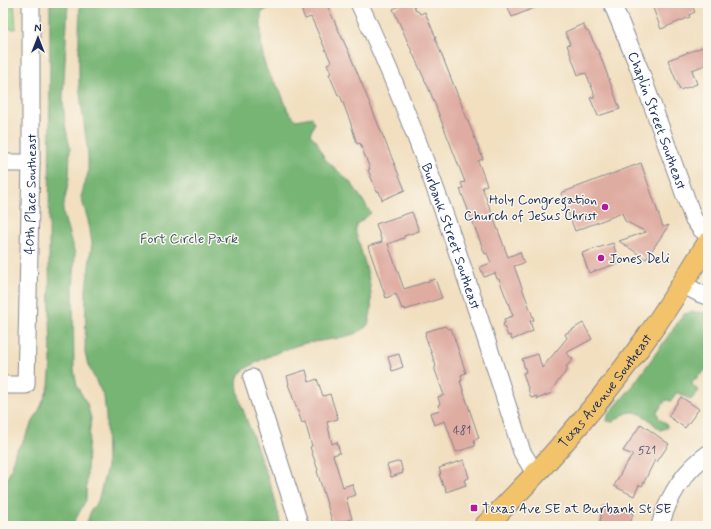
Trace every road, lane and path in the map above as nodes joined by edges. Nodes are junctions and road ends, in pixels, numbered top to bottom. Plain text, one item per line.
1 (31, 3) edge
2 (358, 3) edge
3 (612, 3) edge
4 (3, 163) edge
5 (31, 163) junction
6 (708, 235) edge
7 (708, 243) edge
8 (682, 284) junction
9 (708, 296) edge
10 (252, 378) dead end
11 (3, 385) edge
12 (708, 454) edge
13 (535, 473) junction
14 (300, 526) edge
15 (485, 526) edge
16 (660, 526) edge

1 - 5 street, 40th Place Southeast
2 - 13 street, Burbank Street Southeast
3 - 6 street, Chaplin Street Southeast
4 - 5 street
5 - 11 street, 40th Place Southeast
7 - 8 main road, Texas Avenue Southeast
8 - 9 street
8 - 13 main road, Texas Avenue Southeast
10 - 14 street
12 - 16 street
13 - 15 main road, Texas Avenue Southeast

